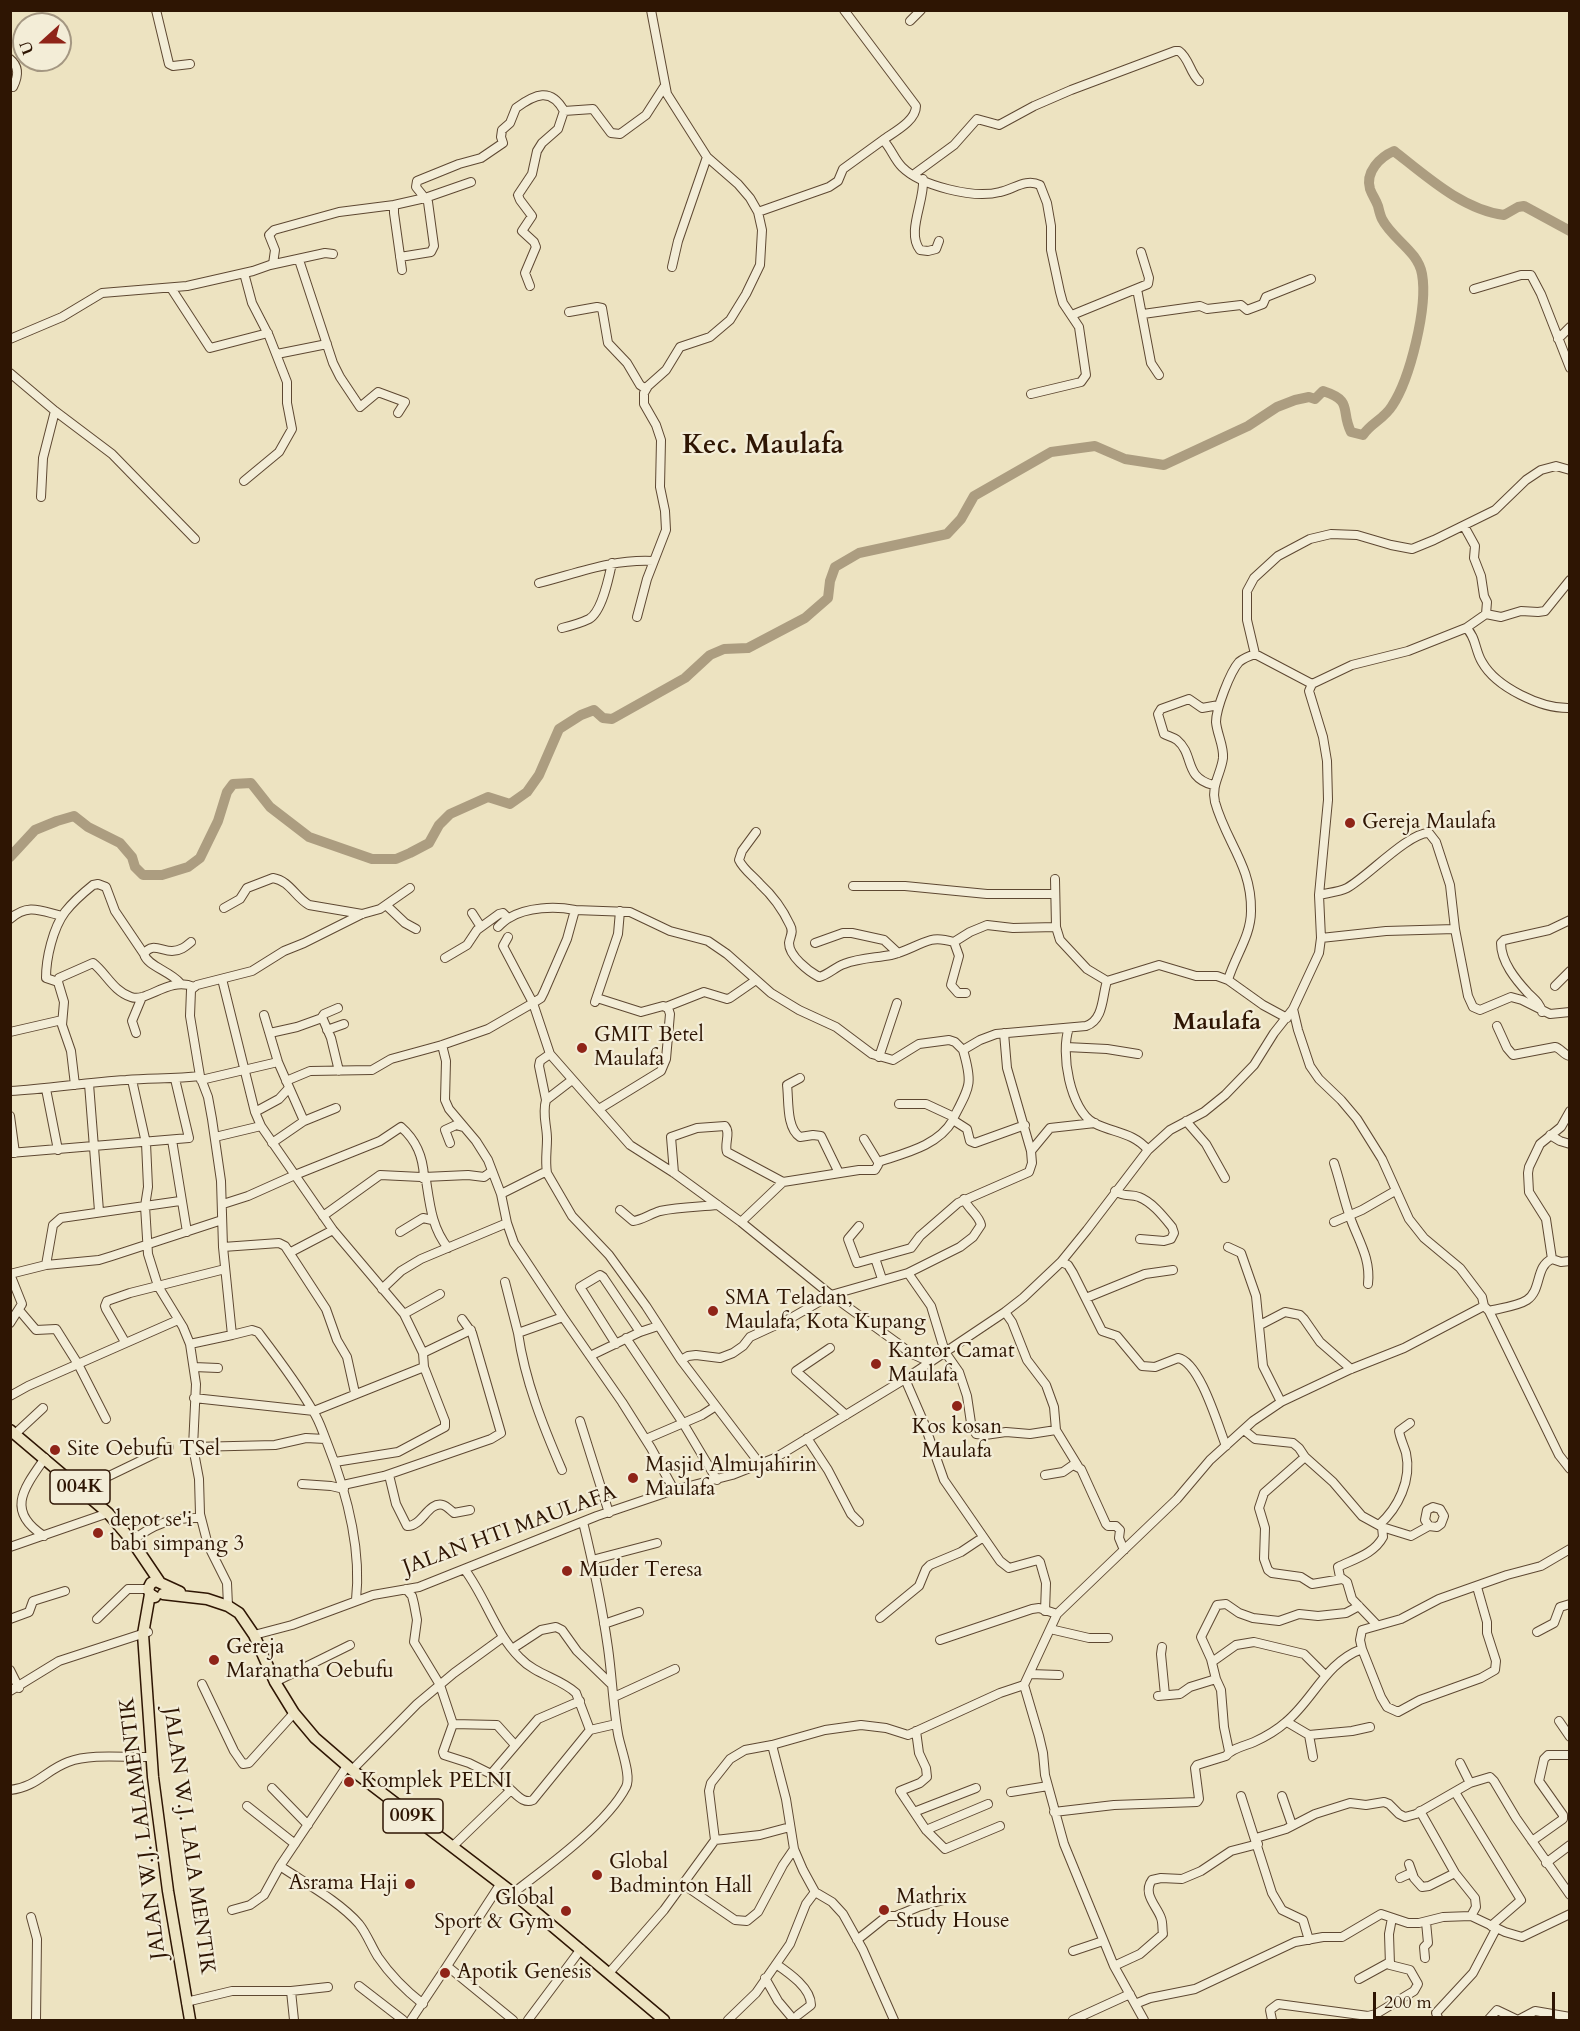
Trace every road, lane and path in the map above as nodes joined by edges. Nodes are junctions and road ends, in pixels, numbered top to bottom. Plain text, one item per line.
1 (156, 10) edge
2 (651, 10) edge
3 (844, 10) edge
4 (921, 10) edge
5 (910, 21) dead end
6 (10, 59) edge
7 (190, 64) dead end
8 (1198, 81) dead end
9 (13, 87) dead end
10 (664, 87) junction
11 (564, 111) junction
12 (883, 140) junction
13 (707, 156) junction
14 (914, 175) junction
15 (923, 179) junction
16 (471, 182) dead end
17 (425, 198) junction
18 (394, 205) junction
19 (758, 212) junction
20 (939, 241) dead end
21 (1141, 252) dead end
22 (333, 254) dead end
23 (400, 257) junction
24 (299, 260) junction
25 (273, 264) junction
26 (672, 267) dead end
27 (402, 270) dead end
28 (244, 273) junction
29 (1311, 279) dead end
30 (530, 286) dead end
31 (171, 288) junction
32 (1137, 289) junction
33 (1474, 289) dead end
34 (569, 312) dead end
35 (1143, 314) junction
36 (1072, 315) junction
37 (1569, 327) edge
38 (268, 333) junction
39 (10, 339) edge
40 (1558, 339) junction
41 (327, 344) junction
42 (277, 354) junction
43 (1569, 368) edge
44 (10, 373) edge
45 (1159, 375) dead end
46 (646, 389) junction
47 (1031, 394) dead end
48 (55, 411) junction
49 (398, 413) dead end
50 (1569, 470) edge
51 (244, 481) dead end
52 (41, 497) dead end
53 (1464, 525) junction
54 (195, 539) dead end
55 (653, 561) junction
56 (612, 563) junction
57 (1569, 580) edge
58 (539, 583) dead end
59 (1486, 614) junction
60 (637, 617) dead end
61 (562, 628) dead end
62 (1466, 628) junction
63 (1255, 654) junction
64 (1312, 684) junction
65 (1219, 705) junction
66 (1569, 708) edge
67 (1214, 785) junction
68 (756, 832) dead end
69 (1055, 879) dead end
70 (853, 886) dead end
71 (410, 888) dead end
72 (1055, 894) junction
73 (1319, 895) junction
74 (386, 905) junction
75 (224, 908) dead end
76 (575, 909) junction
77 (620, 912) junction
78 (472, 913) dead end
79 (362, 914) junction
80 (62, 916) junction
81 (508, 918) junction
82 (10, 920) edge
83 (1569, 920) edge
84 (481, 927) junction
85 (498, 927) dead end
86 (1056, 927) junction
87 (416, 929) dead end
88 (1455, 929) junction
89 (508, 937) dead end
90 (1321, 938) junction
91 (191, 942) dead end
92 (954, 942) junction
93 (815, 943) dead end
94 (897, 953) junction
95 (144, 954) junction
96 (444, 958) dead end
97 (1569, 971) edge
98 (222, 979) junction
99 (756, 980) junction
100 (1228, 980) junction
101 (1107, 981) junction
102 (58, 982) junction
103 (180, 983) junction
104 (1555, 986) dead end
105 (194, 987) junction
106 (966, 993) dead end
107 (142, 997) junction
108 (533, 1003) junction
109 (897, 1003) dead end
110 (666, 1007) junction
111 (338, 1008) dead end
112 (1293, 1010) junction
113 (1542, 1012) junction
114 (1569, 1012) edge
115 (264, 1015) dead end
116 (322, 1018) junction
117 (1287, 1018) junction
118 (62, 1020) junction
119 (344, 1024) dead end
120 (1497, 1026) dead end
121 (1069, 1028) junction
122 (327, 1030) junction
123 (10, 1032) edge
124 (136, 1033) dead end
125 (270, 1033) junction
126 (1004, 1033) junction
127 (442, 1045) junction
128 (1066, 1047) junction
129 (963, 1050) junction
130 (550, 1054) junction
131 (1138, 1054) dead end
132 (1569, 1056) edge
133 (879, 1057) junction
134 (278, 1062) junction
135 (245, 1071) junction
136 (339, 1071) junction
137 (200, 1078) junction
138 (800, 1078) dead end
139 (175, 1079) junction
140 (132, 1080) junction
141 (572, 1080) junction
142 (88, 1084) junction
143 (75, 1085) junction
144 (288, 1085) junction
145 (46, 1089) junction
146 (10, 1091) edge
147 (546, 1100) junction
148 (899, 1104) dead end
149 (336, 1108) dead end
150 (599, 1109) junction
151 (1569, 1111) edge
152 (255, 1112) junction
153 (10, 1116) edge
154 (954, 1119) junction
155 (304, 1121) junction
156 (1186, 1121) junction
157 (1095, 1123) junction
158 (1025, 1125) junction
159 (261, 1126) junction
160 (464, 1128) junction
161 (1550, 1135) junction
162 (215, 1137) junction
163 (864, 1139) dead end
164 (172, 1140) junction
165 (146, 1143) junction
166 (272, 1143) junction
167 (450, 1143) dead end
168 (1569, 1144) edge
169 (94, 1146) junction
170 (58, 1150) junction
171 (1031, 1150) junction
172 (1148, 1150) junction
173 (13, 1153) edge
174 (878, 1162) junction
175 (1334, 1163) dead end
176 (492, 1171) junction
177 (548, 1173) junction
178 (674, 1173) junction
179 (839, 1173) junction
180 (295, 1174) junction
181 (424, 1178) junction
182 (1225, 1178) dead end
183 (783, 1182) junction
184 (1115, 1191) junction
185 (1395, 1191) junction
186 (501, 1194) junction
187 (964, 1199) junction
188 (180, 1201) junction
189 (223, 1204) junction
190 (719, 1205) junction
191 (145, 1206) junction
192 (620, 1210) dead end
193 (99, 1211) junction
194 (1349, 1215) junction
195 (323, 1216) junction
196 (222, 1220) junction
197 (432, 1220) junction
198 (741, 1222) junction
199 (1334, 1222) dead end
200 (507, 1223) junction
201 (859, 1226) dead end
202 (333, 1230) junction
203 (187, 1232) junction
204 (400, 1232) dead end
205 (1140, 1239) dead end
206 (147, 1246) junction
207 (223, 1247) junction
208 (1228, 1247) dead end
209 (448, 1248) junction
210 (291, 1252) junction
211 (875, 1258) junction
212 (1552, 1258) junction
213 (1569, 1261) edge
214 (1060, 1262) junction
215 (46, 1265) junction
216 (225, 1269) junction
217 (1173, 1270) dead end
218 (908, 1273) junction
219 (11, 1274) edge
220 (882, 1279) junction
221 (505, 1282) dead end
222 (1368, 1284) dead end
223 (158, 1286) junction
224 (382, 1289) junction
225 (440, 1294) dead end
226 (831, 1295) junction
227 (1086, 1298) junction
228 (1487, 1308) junction
229 (20, 1310) junction
230 (1005, 1312) junction
231 (404, 1314) junction
232 (563, 1317) junction
233 (462, 1318) dead end
234 (178, 1320) junction
235 (10, 1323) edge
236 (1260, 1325) junction
237 (658, 1326) junction
238 (471, 1330) junction
239 (640, 1332) junction
240 (518, 1334) junction
241 (232, 1335) junction
242 (626, 1338) junction
243 (125, 1342) junction
244 (190, 1344) junction
245 (616, 1344) junction
246 (830, 1348) dead end
247 (945, 1352) junction
248 (423, 1353) junction
249 (910, 1353) junction
250 (590, 1356) junction
251 (681, 1360) junction
252 (930, 1362) junction
253 (78, 1364) junction
254 (194, 1367) junction
255 (424, 1367) junction
256 (218, 1368) dead end
257 (1351, 1369) junction
258 (913, 1374) junction
259 (905, 1379) junction
260 (355, 1393) junction
261 (10, 1396) edge
262 (194, 1398) junction
263 (1281, 1402) junction
264 (716, 1406) junction
265 (43, 1408) dead end
266 (314, 1411) junction
267 (846, 1415) junction
268 (106, 1419) dead end
269 (580, 1421) dead end
270 (683, 1423) junction
271 (1410, 1423) dead end
272 (1056, 1430) junction
273 (1244, 1430) junction
274 (13, 1432) edge
275 (807, 1438) junction
276 (325, 1439) junction
277 (646, 1439) junction
278 (1226, 1446) junction
279 (193, 1447) junction
280 (169, 1448) dead end
281 (1305, 1457) junction
282 (45, 1458) junction
283 (335, 1462) junction
284 (760, 1464) junction
285 (1078, 1466) junction
286 (1569, 1469) edge
287 (562, 1470) dead end
288 (389, 1475) junction
289 (1045, 1475) dead end
290 (717, 1480) junction
291 (302, 1485) dead end
292 (343, 1487) junction
293 (82, 1489) junction
294 (674, 1490) junction
295 (470, 1510) dead end
296 (609, 1512) junction
297 (108, 1513) junction
298 (200, 1518) junction
299 (583, 1522) junction
300 (859, 1522) dead end
301 (1380, 1526) junction
302 (1429, 1526) dead end
303 (44, 1536) junction
304 (982, 1538) junction
305 (132, 1541) junction
306 (657, 1543) dead end
307 (10, 1547) edge
308 (1569, 1549) edge
309 (1124, 1550) junction
310 (592, 1560) junction
311 (465, 1570) junction
312 (1342, 1579) junction
313 (1477, 1587) junction
314 (156, 1589) junction
315 (406, 1589) junction
316 (65, 1591) dead end
317 (357, 1600) junction
318 (1569, 1604) edge
319 (228, 1606) junction
320 (1359, 1606) junction
321 (1045, 1611) junction
322 (639, 1612) dead end
323 (1057, 1614) junction
324 (880, 1618) dead end
325 (97, 1619) dead end
326 (10, 1620) edge
327 (604, 1623) junction
328 (1377, 1625) junction
329 (1050, 1629) junction
330 (1537, 1632) dead end
331 (146, 1633) junction
332 (254, 1635) junction
333 (502, 1638) junction
334 (1108, 1638) dead end
335 (940, 1640) dead end
336 (350, 1645) dead end
337 (1162, 1647) dead end
338 (512, 1649) junction
339 (1362, 1649) junction
340 (1212, 1662) junction
341 (675, 1669) dead end
342 (10, 1670) edge
343 (1030, 1674) junction
344 (1059, 1675) dead end
345 (1325, 1675) junction
346 (1216, 1680) junction
347 (275, 1682) junction
348 (202, 1684) dead end
349 (611, 1684) junction
350 (440, 1685) junction
351 (1023, 1685) junction
352 (15, 1689) edge
353 (614, 1697) junction
354 (580, 1701) junction
355 (294, 1713) junction
356 (1559, 1721) dead end
357 (1287, 1722) junction
358 (453, 1724) junction
359 (616, 1724) junction
360 (1370, 1727) dead end
361 (590, 1730) junction
362 (916, 1731) junction
363 (1309, 1735) junction
364 (1569, 1737) edge
365 (515, 1745) junction
366 (772, 1745) junction
367 (1229, 1751) junction
368 (1569, 1755) edge
369 (152, 1757) junction
370 (1313, 1757) dead end
371 (1460, 1763) dead end
372 (350, 1768) junction
373 (491, 1774) junction
374 (1470, 1783) junction
375 (1048, 1786) junction
376 (272, 1788) dead end
377 (976, 1788) dead end
378 (10, 1790) edge
379 (511, 1790) junction
380 (1011, 1792) dead end
381 (1455, 1792) junction
382 (1241, 1796) dead end
383 (1282, 1796) dead end
384 (988, 1804) dead end
385 (247, 1806) dead end
386 (1420, 1811) junction
387 (914, 1812) junction
388 (1054, 1812) junction
389 (1292, 1824) junction
390 (308, 1825) junction
391 (1000, 1826) dead end
392 (790, 1827) junction
393 (926, 1830) junction
394 (715, 1839) junction
395 (1257, 1841) junction
396 (1532, 1842) junction
397 (296, 1844) junction
398 (1569, 1845) edge
399 (453, 1846) junction
400 (794, 1849) junction
401 (1546, 1863) junction
402 (280, 1866) junction
403 (1455, 1873) junction
404 (1400, 1878) dead end
405 (501, 1883) junction
406 (684, 1885) junction
407 (815, 1892) junction
408 (513, 1893) junction
409 (1569, 1895) edge
410 (951, 1898) dead end
411 (232, 1910) dead end
412 (1569, 1914) edge
413 (1471, 1916) junction
414 (31, 1917) dead end
415 (1392, 1918) junction
416 (1426, 1922) junction
417 (1494, 1927) junction
418 (857, 1940) junction
419 (1310, 1940) junction
420 (1103, 1941) junction
421 (581, 1949) junction
422 (1073, 1951) dead end
423 (1425, 1958) dead end
424 (1390, 1962) junction
425 (776, 1964) junction
426 (447, 1966) junction
427 (1114, 1966) junction
428 (609, 1973) junction
429 (765, 1978) junction
430 (1359, 1978) dead end
431 (359, 1986) dead end
432 (328, 1987) dead end
433 (291, 1991) junction
434 (1130, 1994) junction
435 (188, 2001) junction
436 (423, 2004) junction
437 (1135, 2004) junction
438 (1569, 2017) edge
439 (796, 2018) edge
440 (36, 2020) edge
441 (192, 2020) edge
442 (294, 2020) edge
443 (403, 2020) edge
444 (411, 2020) edge
445 (513, 2020) edge
446 (528, 2020) edge
447 (664, 2020) edge
448 (728, 2020) edge
449 (894, 2020) edge
450 (1074, 2020) edge
451 (1144, 2020) edge
452 (1272, 2020) edge
453 (1439, 2020) edge
454 (1488, 2020) edge

1 - 7 street
2 - 10 street
3 - 12 street
4 - 5 street
6 - 9 street
8 - 14 street
10 - 11 street
10 - 13 street
11 - 17 street
11 - 30 street
12 - 14 street
12 - 19 street
13 - 19 street
13 - 26 street
14 - 15 street
15 - 20 street
15 - 36 street
16 - 17 street
17 - 18 street
17 - 23 street
18 - 23 street
18 - 25 street
19 - 46 street
21 - 32 street
22 - 24 street
23 - 27 street
24 - 25 street
24 - 41 street
25 - 28 street
28 - 31 street
28 - 38 street
29 - 35 street
31 - 38 street
31 - 39 street
32 - 35 street
32 - 36 street
33 - 40 street
34 - 46 street
35 - 45 street
36 - 47 street
37 - 40 street
38 - 42 street
40 - 43 street
41 - 42 street
41 - 49 street
42 - 51 street
44 - 48 street
46 - 55 street
48 - 52 street
48 - 54 street
50 - 53 street
53 - 59 street
53 - 63 street
55 - 56 street
55 - 60 street
56 - 58 street
56 - 61 street
57 - 59 street
59 - 62 street
62 - 64 street
62 - 66 street
63 - 64 street
63 - 65 street
64 - 73 street, JALAN HTI MAULAFA
65 - 67 street
65 - 67 street
67 - 100 street
68 - 94 street
69 - 72 street
70 - 72 street
71 - 74 street
72 - 86 street
73 - 88 street
73 - 90 street, JALAN HTI MAULAFA
74 - 79 street
74 - 87 street
75 - 79 street
76 - 77 street
76 - 81 street
76 - 108 street
77 - 99 street
77 - 110 street
78 - 84 street
79 - 98 street
80 - 82 street
80 - 95 street
80 - 102 street
81 - 84 street
81 - 85 street
83 - 113 street
84 - 96 street
86 - 92 street
86 - 101 street
88 - 90 street
88 - 113 street
89 - 108 street
90 - 112 street, JALAN HTI MAULAFA
91 - 95 street
92 - 94 street
92 - 106 street
93 - 94 street
95 - 103 street
97 - 104 street
98 - 105 street
98 - 135 street
99 - 110 street
99 - 133 street
100 - 101 street
100 - 117 street
101 - 121 street
102 - 107 street
102 - 118 street
103 - 105 street
103 - 107 street
105 - 137 street
107 - 124 street
108 - 127 street
108 - 130 street
109 - 133 street
110 - 150 street
111 - 116 street
112 - 117 street, JALAN HTI MAULAFA
112 - 185 street
113 - 114 street
115 - 125 street
116 - 122 street
116 - 125 street
117 - 156 street, JALAN HTI MAULAFA
118 - 123 street
118 - 143 street
119 - 122 street
120 - 132 street
121 - 126 street
121 - 128 street
122 - 136 street
125 - 134 street
126 - 129 street
126 - 158 street
127 - 136 street
127 - 160 street
128 - 131 street
128 - 157 street
129 - 133 street
129 - 154 street
130 - 141 street
130 - 147 street
134 - 135 street
134 - 144 street
135 - 137 street
135 - 152 street
136 - 144 street
137 - 139 street
137 - 162 street
138 - 179 street
139 - 140 street
139 - 164 street
140 - 142 street
140 - 165 street
141 - 147 street
141 - 150 street
142 - 143 street
142 - 169 street
143 - 145 street
144 - 152 street
144 - 155 street
145 - 146 street
145 - 170 street
147 - 177 street
148 - 154 street
149 - 155 street
150 - 178 street
151 - 161 street
152 - 159 street
153 - 173 street
154 - 158 street
154 - 174 street
155 - 166 street
156 - 172 street, JALAN HTI MAULAFA
156 - 182 street
157 - 171 street
157 - 172 street
158 - 171 street
159 - 162 street
159 - 166 street
160 - 167 street
160 - 176 street
161 - 168 street
161 - 212 street
162 - 189 street
163 - 174 street
164 - 165 street
164 - 188 street
165 - 169 street
165 - 191 street
166 - 180 street
169 - 170 street
169 - 193 street
170 - 173 street
171 - 187 street
172 - 184 street, JALAN HTI MAULAFA
174 - 179 street
175 - 194 street
176 - 181 street
176 - 186 street
177 - 186 street
177 - 237 street
178 - 183 street
178 - 190 street
179 - 183 street
180 - 181 street
180 - 189 street
180 - 195 street
181 - 195 street
181 - 197 street
183 - 198 street
184 - 205 street
184 - 214 street, JALAN HTI MAULAFA
185 - 194 street
185 - 228 street
186 - 200 street
187 - 211 street
187 - 218 street
188 - 191 street
188 - 203 street
189 - 196 street
190 - 192 street
190 - 198 street
191 - 193 street
191 - 206 street
193 - 215 street
194 - 199 street
194 - 222 street
195 - 202 street
196 - 203 street
196 - 207 street
197 - 204 street
197 - 209 street
198 - 226 street
200 - 209 street
200 - 232 street
201 - 211 street
202 - 210 street
202 - 224 street
203 - 206 street
206 - 215 street
206 - 223 street
207 - 210 street
207 - 216 street
208 - 236 street
209 - 224 street
210 - 260 street
211 - 220 street
212 - 213 street
212 - 228 street
214 - 227 street
214 - 230 street, JALAN HTI MAULAFA
215 - 219 street
216 - 223 street
216 - 241 street
217 - 227 street
218 - 220 street
218 - 247 street
219 - 229 street
220 - 226 street
221 - 240 street
223 - 234 street
223 - 243 street
224 - 231 street
225 - 231 street
226 - 249 street
226 - 251 street
227 - 278 street
228 - 257 street
228 - 286 street
229 - 235 street
229 - 253 street
230 - 247 street, JALAN HTI MAULAFA
230 - 272 street
231 - 248 street
232 - 240 street
232 - 250 street
233 - 238 street
234 - 243 street
234 - 244 street
236 - 257 street
236 - 263 street
237 - 239 street
237 - 251 street
238 - 248 street
238 - 288 street
239 - 242 street
239 - 245 street
240 - 287 street
241 - 244 street
241 - 266 street
242 - 245 street
242 - 270 street
243 - 253 street
244 - 254 street
245 - 250 street
246 - 267 street
247 - 252 street, JALAN HTI MAULAFA
247 - 272 street
248 - 255 street
249 - 252 street
249 - 258 street
250 - 277 street
251 - 264 street
252 - 258 street, JALAN HTI MAULAFA
253 - 261 street
253 - 268 street
254 - 256 street
254 - 262 street
255 - 260 street
255 - 283 street
257 - 263 street
258 - 259 street, JALAN HTI MAULAFA
259 - 267 street, JALAN HTI MAULAFA
259 - 304 street
260 - 266 street
262 - 266 street
262 - 279 street
263 - 273 street
264 - 270 street
264 - 284 street
265 - 274 street
266 - 276 street
267 - 275 street, JALAN HTI MAULAFA
269 - 296 street
270 - 277 street
270 - 290 street
271 - 301 street
272 - 285 street
273 - 278 street
273 - 281 street
274 - 282 main road, 004K
275 - 284 street, JALAN HTI MAULAFA
275 - 300 street
276 - 279 street
276 - 283 street
277 - 294 street
278 - 309 street
279 - 298 street
280 - 293 street
281 - 301 street
281 - 312 street
282 - 293 main road, 004K
282 - 303 street
283 - 292 street
284 - 290 street, JALAN HTI MAULAFA
285 - 289 street
285 - 309 street
288 - 292 street
288 - 295 street
290 - 294 street, JALAN HTI MAULAFA
291 - 292 street
292 - 317 street
293 - 297 main road, 004K
294 - 296 street, JALAN HTI MAULAFA
296 - 299 street, JALAN HTI MAULAFA
297 - 303 street
297 - 305 main road, 004K
298 - 305 street
298 - 319 street
299 - 310 street
299 - 311 street, JALAN HTI MAULAFA
301 - 302 street
301 - 312 street
303 - 307 street
304 - 321 street
304 - 324 street
305 - 314 main road, 004K
306 - 310 street
308 - 313 street
309 - 323 street
310 - 327 street
311 - 315 street, JALAN HTI MAULAFA
311 - 333 street
312 - 320 street
313 - 328 street
313 - 339 street
314 - 319 main road, 009K
314 - 325 street
314 - 331 main road, JALAN W.J. LALA MENTIK
315 - 317 street, JALAN HTI MAULAFA
315 - 350 street
316 - 326 street
317 - 332 street, JALAN HTI MAULAFA
318 - 330 street
319 - 332 main road, 009K
320 - 328 street
320 - 340 street
321 - 323 street
321 - 335 street
322 - 327 street
323 - 329 street
327 - 349 street
328 - 339 street
329 - 334 street
329 - 343 street
331 - 352 street
331 - 369 main road, JALAN W.J. LALAMENTIK
331 - 435 main road, JALAN W.J. LALA MENTIK
332 - 347 main road, 009K
333 - 338 street
333 - 350 street
336 - 347 street
337 - 346 street
338 - 349 street
338 - 354 street
339 - 345 street
340 - 345 street
340 - 346 street
341 - 353 street
342 - 352 street
343 - 344 street
343 - 351 street
345 - 357 street
346 - 367 street
347 - 355 main road, 009K
348 - 355 street
349 - 353 street
350 - 358 street
350 - 372 street
351 - 362 street
351 - 375 street
353 - 359 street
354 - 361 street
354 - 365 street
355 - 372 main road, 009K
356 - 364 street
357 - 363 street
357 - 367 street
358 - 365 street
358 - 373 street
359 - 361 street
359 - 408 street
360 - 363 street
361 - 379 street
362 - 366 street
362 - 387 street
363 - 370 street
365 - 373 street
366 - 392 street
366 - 394 street
367 - 388 street
368 - 396 street
369 - 378 street
369 - 435 main road, JALAN W.J. LALAMENTIK
371 - 374 street
372 - 390 street
372 - 399 main road, 009K
373 - 379 street
374 - 381 street
374 - 396 street
375 - 380 street
375 - 388 street
376 - 390 street
377 - 387 street
379 - 399 street
381 - 386 street
381 - 417 street
382 - 395 street
383 - 389 street
384 - 393 street
385 - 397 street
386 - 389 street
386 - 403 street
387 - 393 street
388 - 420 street
389 - 395 street
390 - 397 street
391 - 393 street
392 - 394 street
392 - 400 street
394 - 406 street
395 - 419 street
395 - 427 street
396 - 401 street
397 - 402 street
398 - 401 street
399 - 405 main road, 009K
400 - 406 street
400 - 407 street
401 - 409 street
402 - 411 street
402 - 436 street
403 - 404 street
403 - 413 street
405 - 408 main road, 009K
405 - 426 street
406 - 428 street
407 - 418 street
407 - 425 street
408 - 421 main road, 009K
410 - 418 street
412 - 417 street
413 - 416 street
413 - 417 street
414 - 440 street
415 - 416 street
415 - 419 street
415 - 424 street
416 - 423 street
417 - 453 street
418 - 449 street
419 - 437 street
420 - 422 street
420 - 427 street
421 - 428 main road, 009K
421 - 446 street
424 - 430 street
424 - 452 street
425 - 429 street
425 - 439 street
426 - 436 street
426 - 445 street
427 - 434 street
428 - 447 main road, 009K
429 - 439 street
429 - 448 street
431 - 443 street
432 - 433 street
433 - 435 street
433 - 442 street
434 - 437 street
434 - 450 street
435 - 441 main road, JALAN W.J. LALA MENTIK
436 - 444 street
437 - 451 street
438 - 454 street

